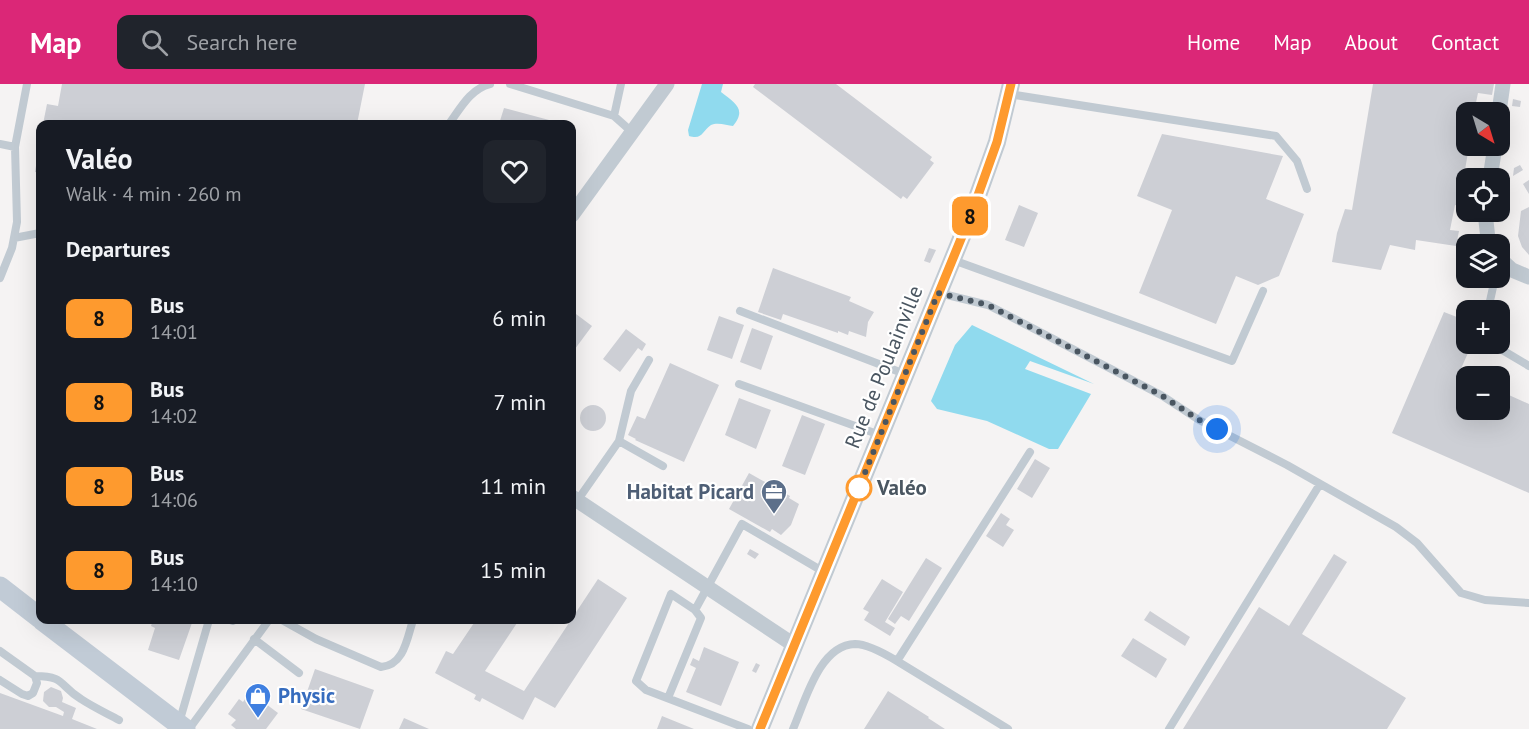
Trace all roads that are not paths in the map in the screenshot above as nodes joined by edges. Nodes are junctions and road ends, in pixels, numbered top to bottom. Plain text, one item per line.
1 (27, 84) edge
2 (490, 84) edge
3 (510, 84) edge
4 (621, 84) edge
5 (667, 84) edge
6 (1503, 84) edge
7 (1010, 89) edge
8 (1500, 102) edge
9 (614, 116) junction
10 (452, 120) edge
11 (632, 132) junction
12 (0, 144) edge
13 (15, 147) junction
14 (1307, 189) dead end
15 (576, 209) edge
16 (36, 234) edge
17 (14, 238) junction
18 (952, 259) junction
19 (1510, 268) edge
20 (1529, 277) edge
21 (0, 278) edge
22 (1263, 291) dead end
23 (938, 293) junction
24 (740, 311) dead end
25 (1509, 354) edge
26 (649, 360) dead end
27 (1529, 366) edge
28 (905, 374) junction
29 (739, 384) dead end
30 (880, 435) junction
31 (619, 441) junction
32 (1030, 452) dead end
33 (663, 466) dead end
34 (1320, 484) junction
35 (576, 496) edge
36 (576, 500) edge
37 (824, 572) junction
38 (0, 587) edge
39 (707, 587) junction
40 (1529, 603) edge
41 (695, 610) junction
42 (36, 615) edge
43 (48, 624) edge
44 (208, 624) edge
45 (266, 624) edge
46 (289, 624) edge
47 (412, 624) edge
48 (254, 639) junction
49 (794, 645) junction
50 (0, 651) edge
51 (897, 661) junction
52 (299, 673) dead end
53 (35, 676) junction
54 (0, 680) edge
55 (668, 698) junction
56 (119, 720) dead end
57 (994, 720) junction
58 (184, 728) edge
59 (748, 729) edge
60 (760, 729) edge
61 (793, 729) edge
62 (999, 729) edge
63 (1008, 729) edge
64 (1169, 729) edge

1 - 13 lane
2 - 10 lane
3 - 9 lane
4 - 9 lane
5 - 11 street
6 - 8 street
7 - 14 lane
7 - 18 street, Rue de Poulainville
9 - 11 lane
11 - 15 street
12 - 13 lane
13 - 17 lane
16 - 17 lane
17 - 21 lane
18 - 22 lane
18 - 23 street, Rue de Poulainville
19 - 20 street
23 - 28 street, Rue de Poulainville
23 - 34 lane
24 - 28 lane
25 - 27 lane
26 - 31 lane
28 - 30 street, Rue de Poulainville
29 - 30 lane
30 - 37 street, Rue de Poulainville
31 - 33 lane
31 - 35 lane
32 - 51 lane
34 - 40 lane
34 - 64 lane
36 - 39 street
37 - 39 lane
37 - 49 street, Rue de Poulainville
38 - 42 main road
39 - 41 lane
39 - 49 street
41 - 55 lane
41 - 55 lane
43 - 58 main road
44 - 58 lane
45 - 48 lane
46 - 47 lane
48 - 52 lane
48 - 58 lane
49 - 60 street, Rue de Poulainville
50 - 53 lane
51 - 57 lane
51 - 61 lane
53 - 54 lane
53 - 56 lane
55 - 59 lane
57 - 62 lane
57 - 63 lane

